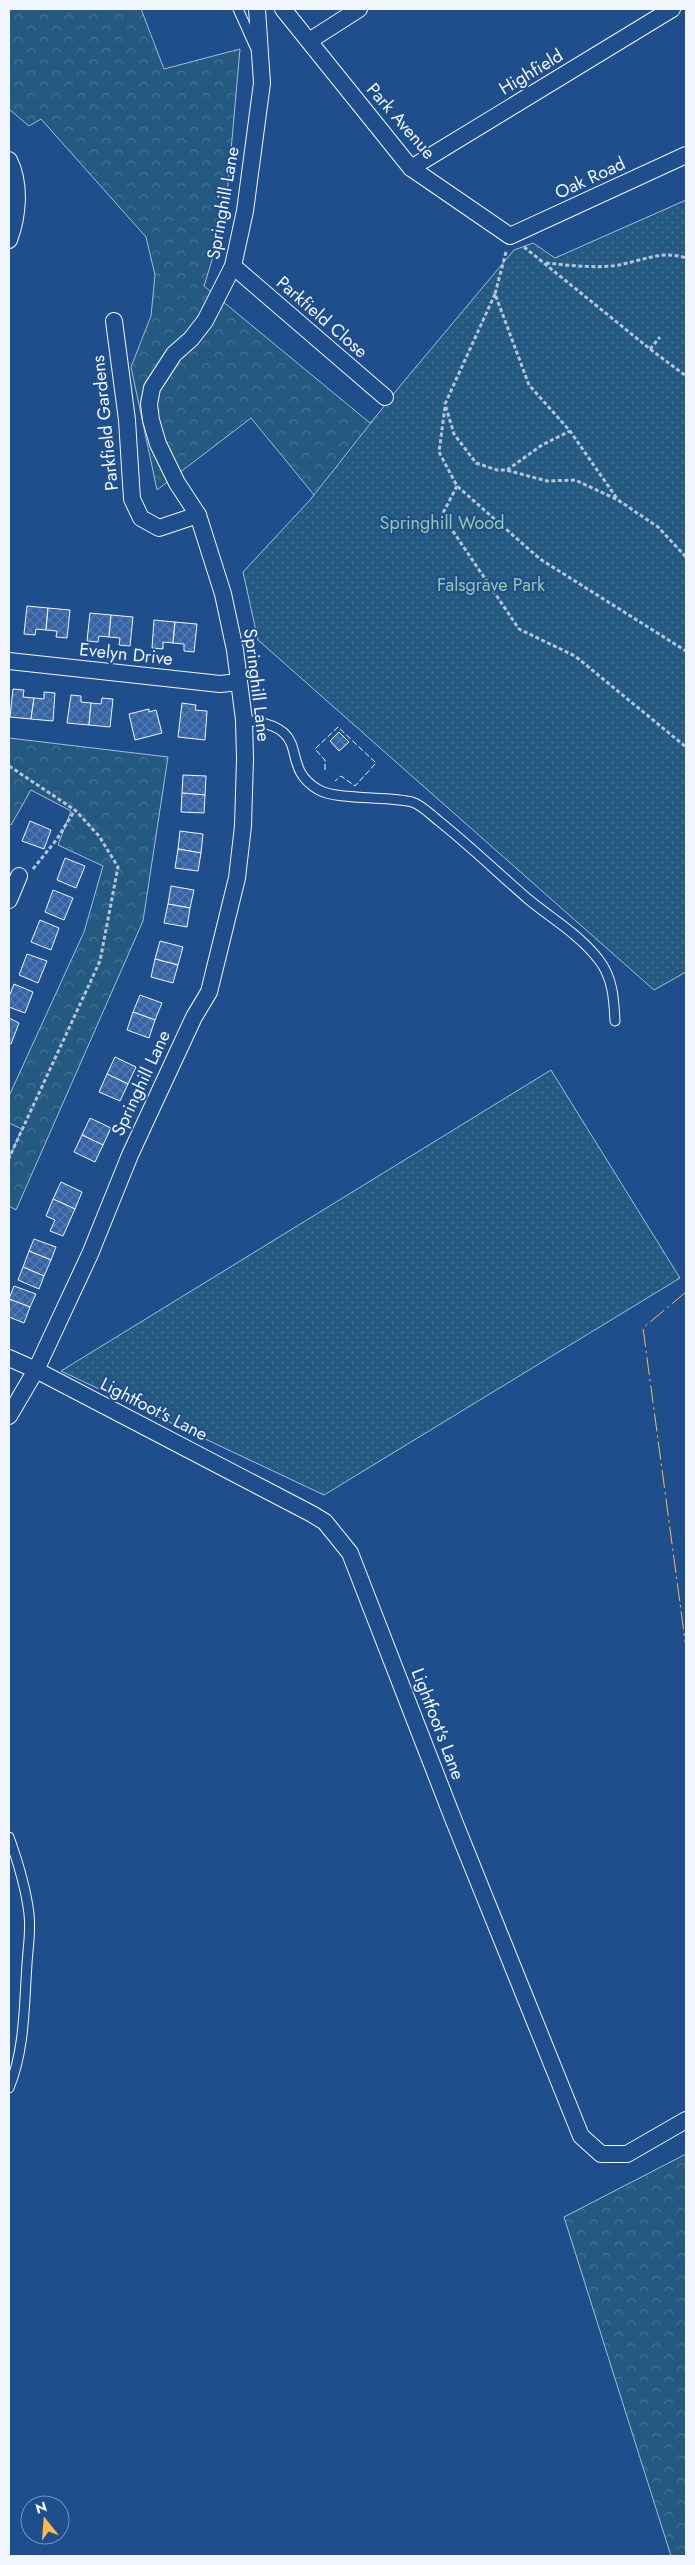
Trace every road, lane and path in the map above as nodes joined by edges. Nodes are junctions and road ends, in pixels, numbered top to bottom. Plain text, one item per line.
1 (238, 9) edge
2 (257, 9) edge
3 (284, 9) edge
4 (359, 9) edge
5 (672, 9) edge
6 (309, 42) junction
7 (261, 62) junction
8 (686, 155) edge
9 (9, 160) edge
10 (411, 168) junction
11 (510, 236) junction
12 (9, 240) edge
13 (686, 258) edge
14 (546, 263) junction
15 (233, 266) junction
16 (496, 294) junction
17 (114, 321) dead end
18 (660, 336) dead end
19 (650, 349) junction
20 (686, 376) edge
21 (385, 398) dead end
22 (446, 404) junction
23 (570, 431) junction
24 (506, 470) junction
25 (457, 486) junction
26 (618, 500) junction
27 (198, 515) junction
28 (686, 557) edge
29 (686, 651) edge
30 (9, 661) edge
31 (239, 682) junction
32 (244, 720) junction
33 (686, 747) edge
34 (9, 766) edge
35 (75, 810) junction
36 (19, 876) joint
37 (9, 900) edge
38 (615, 1021) dead end
39 (9, 1158) edge
40 (9, 1358) edge
41 (36, 1370) junction
42 (9, 1416) edge
43 (9, 1837) edge
44 (9, 2088) edge
45 (686, 2120) edge

1 - 7 lane
2 - 7 street, Springhill Lane
3 - 6 street, Park Avenue
4 - 6 street
5 - 10 street, Highfield
6 - 10 street, Park Avenue
7 - 15 street, Springhill Lane
8 - 11 street, Oak Road
9 - 12 street
10 - 11 street, Park Avenue
11 - 14 path
11 - 16 path
13 - 14 path
14 - 19 path
15 - 21 street, Parkfield Close
15 - 27 street, Springhill Lane
16 - 22 path
16 - 23 path
17 - 27 street, Parkfield Gardens
18 - 19 path
19 - 20 path
22 - 24 path
22 - 25 path
23 - 24 path
23 - 26 path
24 - 26 path
25 - 29 path
25 - 33 path
26 - 28 path
27 - 31 street, Springhill Lane
30 - 31 street, Evelyn Drive
31 - 32 street, Springhill Lane
32 - 38 lane
32 - 41 street, Springhill Lane
34 - 35 path
35 - 36 path
35 - 39 path
36 - 37 street
40 - 41 street
41 - 42 street, Springhill Lane
41 - 45 street, Lightfoot's Lane
43 - 44 lane

